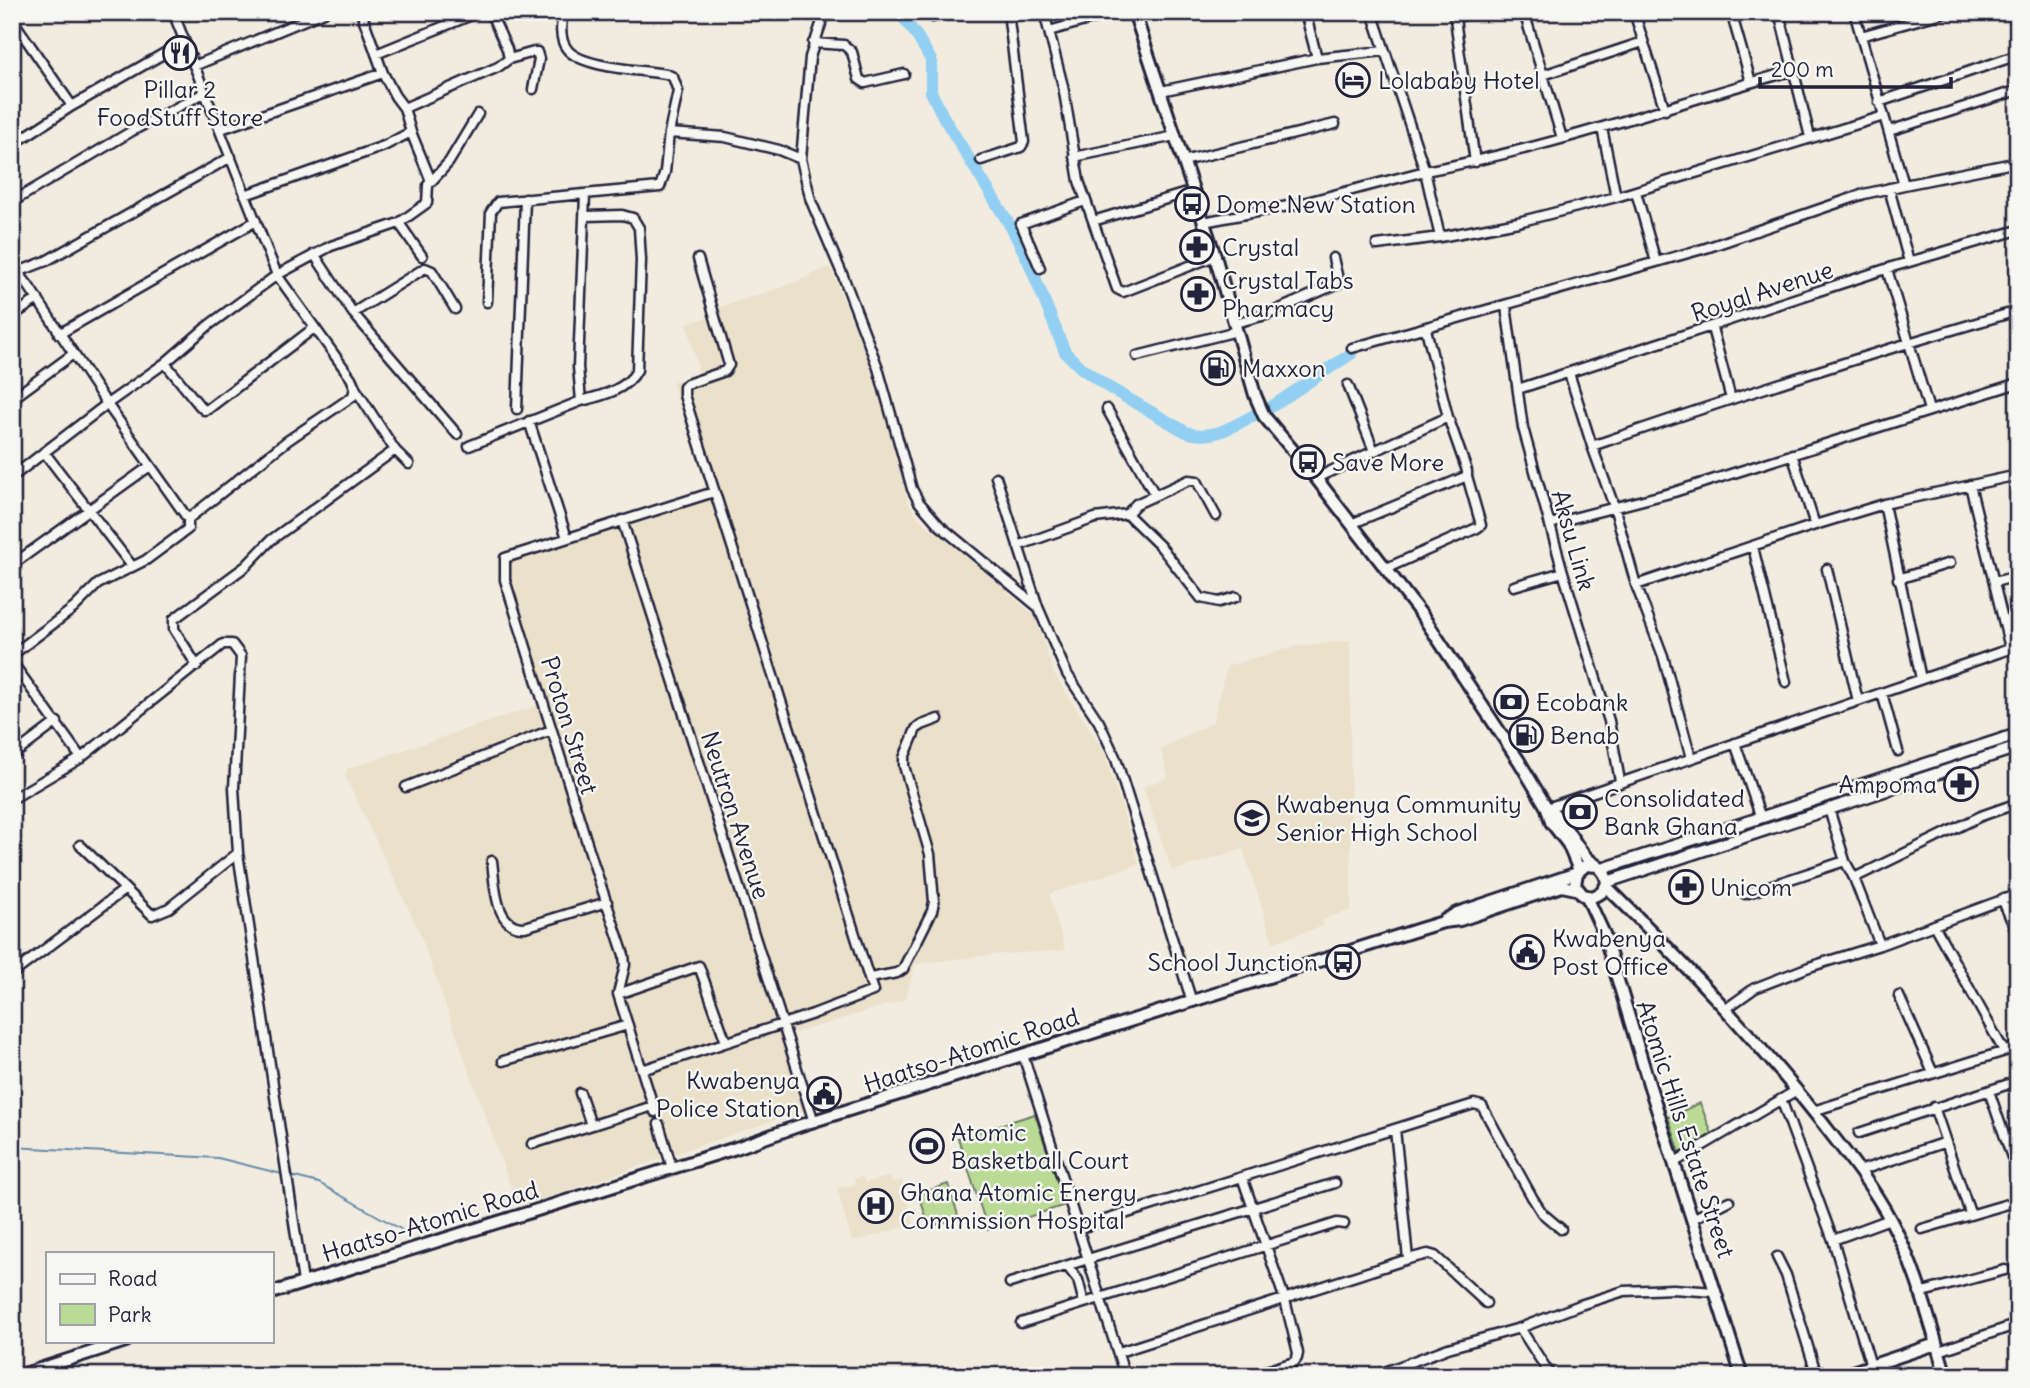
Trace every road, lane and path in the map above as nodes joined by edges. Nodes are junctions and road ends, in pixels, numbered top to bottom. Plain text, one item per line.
1 (173, 12) edge
2 (324, 12) edge
3 (361, 12) edge
4 (479, 12) edge
5 (490, 12) edge
6 (563, 12) edge
7 (825, 12) edge
8 (956, 12) edge
9 (1009, 12) edge
10 (1044, 12) edge
11 (1116, 12) edge
12 (1157, 12) edge
13 (1305, 12) edge
14 (1372, 12) edge
15 (1472, 12) edge
16 (1524, 12) edge
17 (1634, 12) edge
18 (1731, 12) edge
19 (1779, 12) edge
20 (1854, 12) edge
21 (1946, 12) edge
22 (1453, 15) edge
23 (1925, 15) edge
24 (1135, 16) edge
25 (933, 17) dead end
26 (12, 19) edge
27 (1049, 31) junction
28 (1861, 36) junction
29 (184, 41) junction
30 (1643, 42) junction
31 (813, 43) junction
32 (1384, 51) junction
33 (376, 54) junction
34 (2018, 55) edge
35 (509, 58) junction
36 (1317, 58) junction
37 (194, 66) junction
38 (1795, 70) junction
39 (383, 73) junction
40 (904, 74) dead end
41 (1543, 75) junction
42 (1751, 82) junction
43 (533, 89) dead end
44 (2018, 90) edge
45 (1161, 91) junction
46 (204, 93) junction
47 (1879, 103) junction
48 (72, 106) junction
49 (404, 108) junction
50 (1665, 110) junction
51 (478, 114) dead end
52 (1884, 116) junction
53 (1335, 124) dead end
54 (1602, 128) junction
55 (221, 129) junction
56 (1889, 131) junction
57 (411, 132) junction
58 (669, 133) junction
59 (1175, 136) junction
60 (1562, 138) junction
61 (1810, 138) junction
62 (13, 143) edge
63 (230, 157) junction
64 (1074, 157) junction
65 (801, 159) junction
66 (981, 160) dead end
67 (1183, 161) junction
68 (1475, 162) junction
69 (2018, 162) edge
70 (1425, 171) junction
71 (430, 181) junction
72 (1904, 185) junction
73 (1889, 188) junction
74 (1193, 191) junction
75 (1636, 192) junction
76 (245, 195) junction
77 (585, 195) junction
78 (1616, 197) junction
79 (525, 199) junction
80 (1085, 201) junction
81 (12, 202) edge
82 (586, 216) junction
83 (256, 221) junction
84 (1093, 221) junction
85 (1203, 222) junction
86 (399, 223) junction
87 (2018, 230) edge
88 (1440, 237) junction
89 (1377, 246) dead end
90 (314, 254) junction
91 (422, 256) dead end
92 (1215, 256) junction
93 (1333, 258) dead end
94 (698, 259) dead end
95 (1656, 262) junction
96 (1909, 262) junction
97 (1040, 268) dead end
98 (15, 269) edge
99 (1887, 269) junction
100 (277, 275) junction
101 (38, 299) junction
102 (487, 302) dead end
103 (1506, 306) junction
104 (455, 309) dead end
105 (353, 313) junction
106 (2007, 314) dead end
107 (12, 316) edge
108 (1236, 327) junction
109 (314, 328) junction
110 (1712, 328) junction
111 (1426, 329) junction
112 (59, 334) junction
113 (1908, 342) junction
114 (1352, 348) dead end
115 (73, 354) junction
116 (1137, 356) dead end
117 (165, 363) junction
118 (1569, 373) junction
119 (2018, 383) edge
120 (1348, 385) dead end
121 (355, 387) junction
122 (1518, 390) junction
123 (12, 399) edge
124 (1731, 399) junction
125 (581, 401) junction
126 (107, 404) junction
127 (517, 409) dead end
128 (1107, 409) dead end
129 (1929, 410) junction
130 (1448, 418) junction
131 (529, 421) junction
132 (457, 434) dead end
133 (469, 446) dead end
134 (1592, 446) junction
135 (395, 450) junction
136 (1374, 450) junction
137 (44, 452) junction
138 (1792, 454) junction
139 (409, 464) dead end
140 (150, 466) junction
141 (2018, 475) edge
142 (1467, 476) junction
143 (12, 477) edge
144 (996, 477) dead end
145 (1316, 478) junction
146 (1970, 485) junction
147 (714, 492) junction
148 (1155, 495) junction
149 (1884, 504) junction
150 (1614, 506) junction
151 (88, 511) junction
152 (1127, 514) junction
153 (1216, 516) dead end
154 (188, 519) junction
155 (622, 520) junction
156 (1351, 524) junction
157 (1550, 524) junction
158 (1815, 525) junction
159 (567, 538) junction
160 (1018, 546) junction
161 (1753, 547) junction
162 (1950, 564) dead end
163 (12, 565) edge
164 (132, 566) junction
165 (1387, 568) junction
166 (1827, 569) dead end
167 (1563, 572) junction
168 (2018, 576) edge
169 (1898, 579) junction
170 (1994, 582) junction
171 (1514, 586) dead end
172 (1636, 586) junction
173 (1236, 597) dead end
174 (1038, 607) junction
175 (2014, 647) edge
176 (12, 655) edge
177 (12, 662) edge
178 (197, 666) junction
179 (1921, 680) junction
180 (1786, 682) dead end
181 (1882, 693) junction
182 (1858, 701) junction
183 (938, 719) dead end
184 (57, 722) junction
185 (551, 730) junction
186 (2018, 734) edge
187 (1735, 743) junction
188 (2018, 747) edge
189 (1898, 751) dead end
190 (12, 756) edge
191 (81, 758) junction
192 (1691, 758) junction
193 (1620, 781) junction
194 (406, 787) dead end
195 (12, 799) edge
196 (2018, 803) edge
197 (1547, 808) junction
198 (1829, 809) junction
199 (1760, 818) junction
200 (80, 845) dead end
201 (239, 853) junction
202 (492, 861) dead end
203 (1845, 861) junction
204 (1599, 868) junction
205 (1578, 871) junction
206 (1854, 878) junction
207 (1606, 884) junction
208 (1576, 889) junction
209 (124, 890) junction
210 (1745, 894) dead end
211 (2018, 894) edge
212 (1587, 897) junction
213 (2002, 899) junction
214 (607, 902) junction
215 (1443, 922) junction
216 (1934, 925) junction
217 (2018, 935) edge
218 (1880, 945) junction
219 (12, 974) edge
220 (870, 978) junction
221 (618, 994) junction
222 (1899, 996) dead end
223 (1192, 1002) junction
224 (1727, 1008) junction
225 (783, 1024) junction
226 (628, 1025) junction
227 (726, 1042) junction
228 (2018, 1047) edge
229 (2004, 1051) junction
230 (1023, 1055) junction
231 (503, 1061) dead end
232 (642, 1069) junction
233 (1933, 1073) junction
234 (2018, 1081) edge
235 (1797, 1090) junction
236 (1989, 1091) junction
237 (580, 1093) dead end
238 (1781, 1099) junction
239 (1934, 1107) junction
240 (1813, 1111) junction
241 (814, 1122) junction
242 (591, 1125) junction
243 (659, 1125) dead end
244 (1395, 1129) junction
245 (1859, 1133) dead end
246 (1946, 1142) junction
247 (532, 1144) dead end
248 (1675, 1162) junction
249 (672, 1168) junction
250 (1859, 1171) junction
251 (2018, 1175) edge
252 (1242, 1177) junction
253 (1335, 1182) dead end
254 (2018, 1200) edge
255 (1729, 1201) dead end
256 (1252, 1207) junction
257 (1970, 1213) junction
258 (1692, 1219) junction
259 (1890, 1219) junction
260 (1344, 1224) dead end
261 (1080, 1228) junction
262 (1561, 1229) dead end
263 (1922, 1229) dead end
264 (1833, 1240) junction
265 (1266, 1246) junction
266 (1777, 1257) dead end
267 (1090, 1259) junction
268 (1408, 1259) junction
269 (1068, 1266) junction
270 (2006, 1270) dead end
271 (303, 1282) junction
272 (1010, 1283) dead end
273 (273, 1292) edge
274 (1715, 1292) junction
275 (1919, 1293) junction
276 (1102, 1297) junction
277 (1284, 1300) junction
278 (1084, 1303) junction
279 (1486, 1303) dead end
280 (1021, 1323) dead end
281 (2018, 1324) edge
282 (1520, 1328) junction
283 (123, 1342) edge
284 (1937, 1348) junction
285 (1119, 1352) junction
286 (1871, 1366) junction
287 (18, 1376) edge
288 (1125, 1376) edge
289 (1250, 1376) edge
290 (1374, 1376) edge
291 (1551, 1376) edge
292 (1742, 1376) edge
293 (1817, 1376) edge
294 (1840, 1376) edge
295 (1946, 1376) edge

1 - 29 street
2 - 37 street
3 - 33 street
4 - 33 street
5 - 35 street
6 - 58 street
7 - 31 street
8 - 25 street
9 - 66 street
10 - 27 street
11 - 27 street
12 - 24 street
13 - 36 street
14 - 32 street
15 - 22 street
16 - 41 street
17 - 30 street
18 - 42 street
19 - 38 street
20 - 28 street
21 - 23 street
22 - 68 street
23 - 28 street
24 - 45 main road
26 - 48 street
27 - 64 street
28 - 47 street
29 - 37 street
29 - 48 street
30 - 41 street
30 - 50 street
31 - 40 street
31 - 65 street
32 - 36 street
32 - 70 street
33 - 39 street
34 - 47 street
35 - 43 street
35 - 49 street
36 - 45 street
37 - 46 street
38 - 42 street
38 - 61 street
39 - 49 street
39 - 55 street
41 - 60 street
42 - 50 street
44 - 56 street
45 - 59 main road
46 - 55 street
46 - 81 street
47 - 52 street
48 - 62 street
49 - 57 street
50 - 54 street
51 - 71 street
52 - 56 street
52 - 61 street
53 - 67 street
54 - 60 street
54 - 78 street
55 - 63 street
56 - 72 street
57 - 71 street
57 - 76 street
58 - 65 street
58 - 77 street
59 - 64 street
59 - 67 main road
60 - 68 street
61 - 75 street
63 - 76 street
63 - 98 street
64 - 80 street
65 - 174 street
67 - 74 main road
68 - 70 street
69 - 72 street
70 - 85 street
70 - 88 street
71 - 86 street
72 - 73 street
73 - 95 street
73 - 96 street
74 - 84 street
74 - 85 main road
75 - 78 street
75 - 95 street
76 - 83 street
77 - 79 street
77 - 82 street
78 - 88 street
79 - 102 street
79 - 127 street
80 - 84 street
80 - 97 street
82 - 125 street
82 - 125 street
83 - 100 street
83 - 112 street
84 - 92 street
85 - 92 main road
86 - 90 street
86 - 91 street
87 - 96 street, Royal Avenue
88 - 89 street
90 - 100 street
90 - 105 street
92 - 108 main road
93 - 108 street
94 - 147 street
95 - 103 street
96 - 99 street, Royal Avenue
98 - 101 street
99 - 110 street, Royal Avenue
99 - 113 street
100 - 109 street
100 - 117 street
101 - 107 street
101 - 112 street
103 - 111 street
103 - 122 street, Aksu Link
104 - 105 street
105 - 132 street
106 - 113 street
108 - 116 street
108 - 145 main road
109 - 117 street
109 - 121 street
110 - 118 street, Royal Avenue
110 - 124 street
111 - 114 street
111 - 130 street
112 - 115 street
113 - 124 street
113 - 129 street
115 - 123 street
115 - 126 street
117 - 126 street
118 - 122 street, Royal Avenue
118 - 134 street
119 - 129 street
120 - 136 street
121 - 135 street
121 - 154 street
122 - 157 street, Aksu Link
124 - 134 street
125 - 131 street
126 - 137 street
126 - 140 street
128 - 148 street
129 - 138 street
130 - 136 street
130 - 142 street
131 - 133 street
131 - 159 street
134 - 150 street
135 - 139 street
135 - 178 street
136 - 145 street
137 - 143 street
137 - 151 street
138 - 150 street
138 - 158 street
140 - 151 street
140 - 154 street
141 - 146 street
142 - 156 street
142 - 165 street
144 - 160 street
145 - 156 main road
146 - 149 street
146 - 170 street
147 - 155 street, Proton Street
147 - 220 street
148 - 152 street
148 - 153 street
149 - 158 street
149 - 169 street
150 - 157 street
150 - 172 street
151 - 163 street
151 - 164 street
152 - 160 street
152 - 173 street
154 - 164 street
155 - 159 street, Proton Street
155 - 225 street, Neutron Avenue
156 - 165 main road
157 - 167 street, Aksu Link
158 - 161 street
159 - 185 street, Proton Street
160 - 174 street
161 - 172 street
161 - 180 street
162 - 169 street
164 - 176 street
165 - 197 main road
166 - 182 street
167 - 171 street
167 - 193 street, Aksu Link
168 - 170 street
169 - 179 street
170 - 175 street
172 - 192 street
174 - 223 street
175 - 179 street
177 - 184 street
178 - 191 street
178 - 201 street
179 - 181 street
181 - 182 street
181 - 189 street
182 - 187 street
183 - 220 street
184 - 190 street
184 - 191 street
185 - 194 street
185 - 214 street, Proton Street
186 - 199 street
187 - 192 street
187 - 199 street
188 - 198 street
191 - 195 street
192 - 193 street
193 - 197 street
196 - 206 street
197 - 204 main road
197 - 205 main road
198 - 203 street
198 - 207 street
199 - 204 street
200 - 209 street
201 - 209 street
201 - 271 street
202 - 214 street
203 - 206 street
203 - 210 street
204 - 205 main road
204 - 207 main road
205 - 208 main road
205 - 215 main road
206 - 218 street
207 - 212 main road
207 - 224 main road
208 - 212 main road
208 - 215 main road
209 - 219 street
211 - 213 street
212 - 248 main road, Atomic Hills Estate Street
213 - 216 street
213 - 217 street
214 - 221 street, Proton Street
215 - 223 main road, Haatso-Atomic Road
216 - 218 street
216 - 229 street
218 - 224 street
220 - 225 street
221 - 226 street, Proton Street
221 - 227 street
222 - 233 street
223 - 230 main road, Haatso-Atomic Road
224 - 235 main road
225 - 227 street
225 - 241 street, Neutron Avenue
226 - 231 street
226 - 232 street, Proton Street
227 - 232 street
228 - 229 street
229 - 233 street
230 - 241 main road, Haatso-Atomic Road
230 - 261 street
232 - 242 street, Proton Street
233 - 240 street
234 - 236 street
235 - 238 street
235 - 240 main road
236 - 239 street
236 - 251 street
237 - 242 street
238 - 248 street
238 - 264 street
239 - 245 street
239 - 246 street
240 - 250 main road
241 - 249 main road, Haatso-Atomic Road
242 - 247 street
243 - 249 street
244 - 252 street
244 - 262 street
244 - 268 street
246 - 250 street
246 - 257 street
248 - 258 main road, Atomic Hills Estate Street
249 - 271 main road, Haatso-Atomic Road
250 - 259 main road
252 - 256 street
252 - 261 street
253 - 256 street
254 - 257 street
255 - 258 street
256 - 265 street
256 - 267 street
257 - 263 street
258 - 274 main road, Atomic Hills Estate Street
259 - 264 street
259 - 275 main road
260 - 265 street
261 - 267 street
264 - 286 street
265 - 276 street
265 - 277 street
266 - 293 street
267 - 269 street
267 - 276 street
268 - 277 street
268 - 279 street
269 - 272 street
269 - 278 street
270 - 275 street
271 - 273 main road, Haatso-Atomic Road
274 - 282 street
274 - 292 main road, Atomic Hills Estate Street
275 - 284 main road
276 - 278 street
276 - 285 street
277 - 285 street
277 - 289 street
278 - 280 street
281 - 284 street
282 - 290 street
282 - 291 street
283 - 287 main road
284 - 286 main road
284 - 295 main road
285 - 288 street
286 - 294 main road

